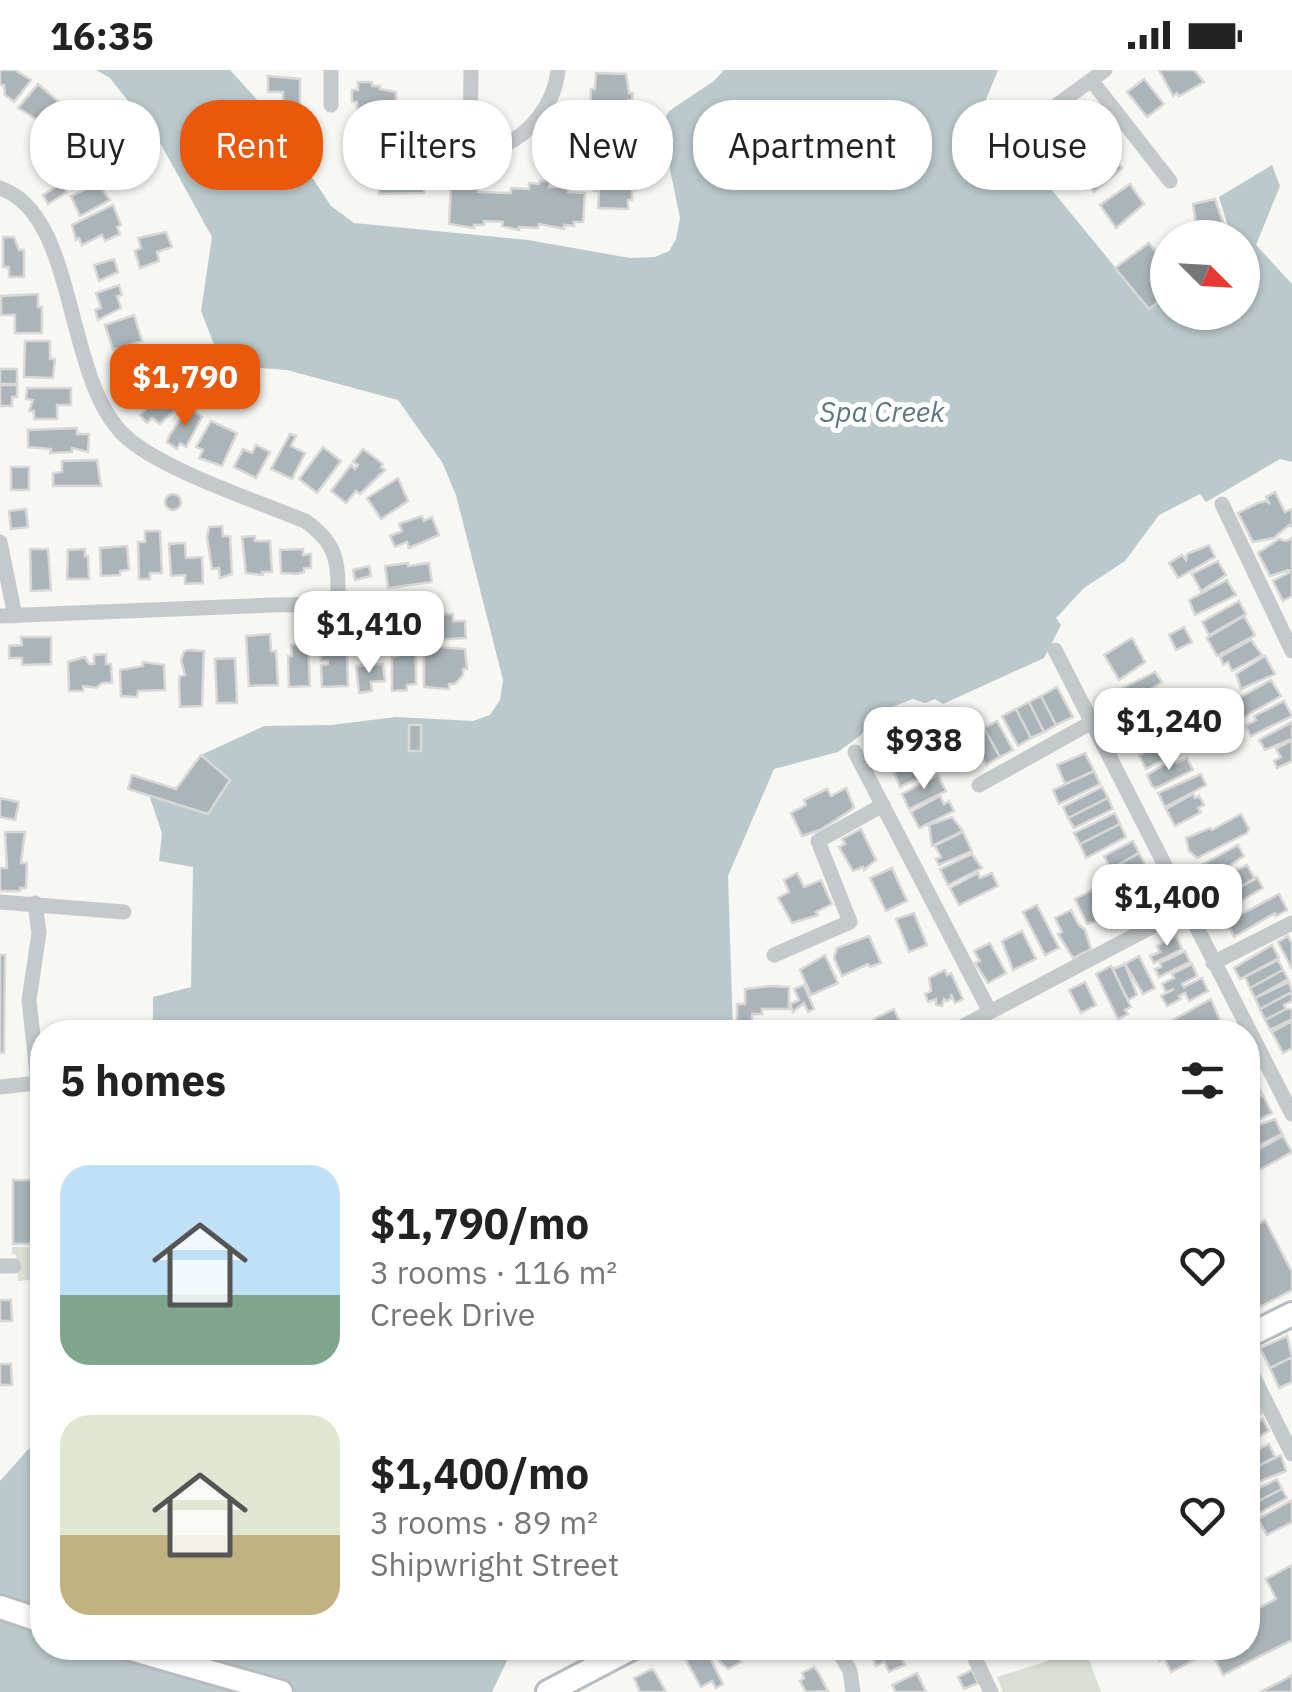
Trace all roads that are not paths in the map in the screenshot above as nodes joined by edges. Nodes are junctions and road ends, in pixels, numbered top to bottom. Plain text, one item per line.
1 (331, 70) edge
2 (471, 70) edge
3 (558, 70) edge
4 (1105, 70) edge
5 (1091, 80) junction
6 (1064, 100) edge
7 (331, 105) dead end
8 (1170, 181) dead end
9 (0, 188) edge
10 (1222, 504) dead end
11 (0, 542) edge
12 (432, 603) dead end
13 (338, 604) junction
14 (8, 616) edge
15 (1055, 650) dead end
16 (1292, 651) edge
17 (1094, 721) junction
18 (854, 752) dead end
19 (979, 785) dead end
20 (883, 805) junction
21 (0, 902) edge
22 (35, 903) junction
23 (1186, 908) junction
24 (124, 912) dead end
25 (1292, 923) edge
26 (774, 955) dead end
27 (1213, 963) junction
28 (990, 1012) junction
29 (31, 1020) edge
30 (975, 1020) edge
31 (1243, 1020) edge
32 (1260, 1053) edge
33 (30, 1084) edge
34 (0, 1087) edge
35 (1292, 1114) edge
36 (1292, 1314) edge
37 (1260, 1330) edge
38 (1260, 1390) edge
39 (1292, 1454) edge
40 (0, 1607) edge
41 (30, 1617) edge
42 (169, 1660) edge
43 (609, 1660) edge
44 (844, 1660) edge
45 (975, 1660) edge
46 (280, 1692) edge
47 (548, 1692) edge
48 (853, 1692) edge
49 (990, 1692) edge

1 - 7 street
2 - 3 street
4 - 5 street
5 - 6 street
5 - 8 street
9 - 13 street
10 - 16 street
11 - 14 street
12 - 13 street
13 - 14 street
15 - 17 street
17 - 19 street
17 - 23 street
18 - 20 street
20 - 26 street
20 - 28 street
21 - 22 street
22 - 24 street
22 - 29 street
23 - 27 street
23 - 28 street
25 - 27 street
27 - 31 street
28 - 30 street
32 - 35 street
33 - 34 street
36 - 37 main road
38 - 39 street
40 - 41 main road
42 - 46 main road
43 - 47 main road
44 - 48 street
45 - 49 street

